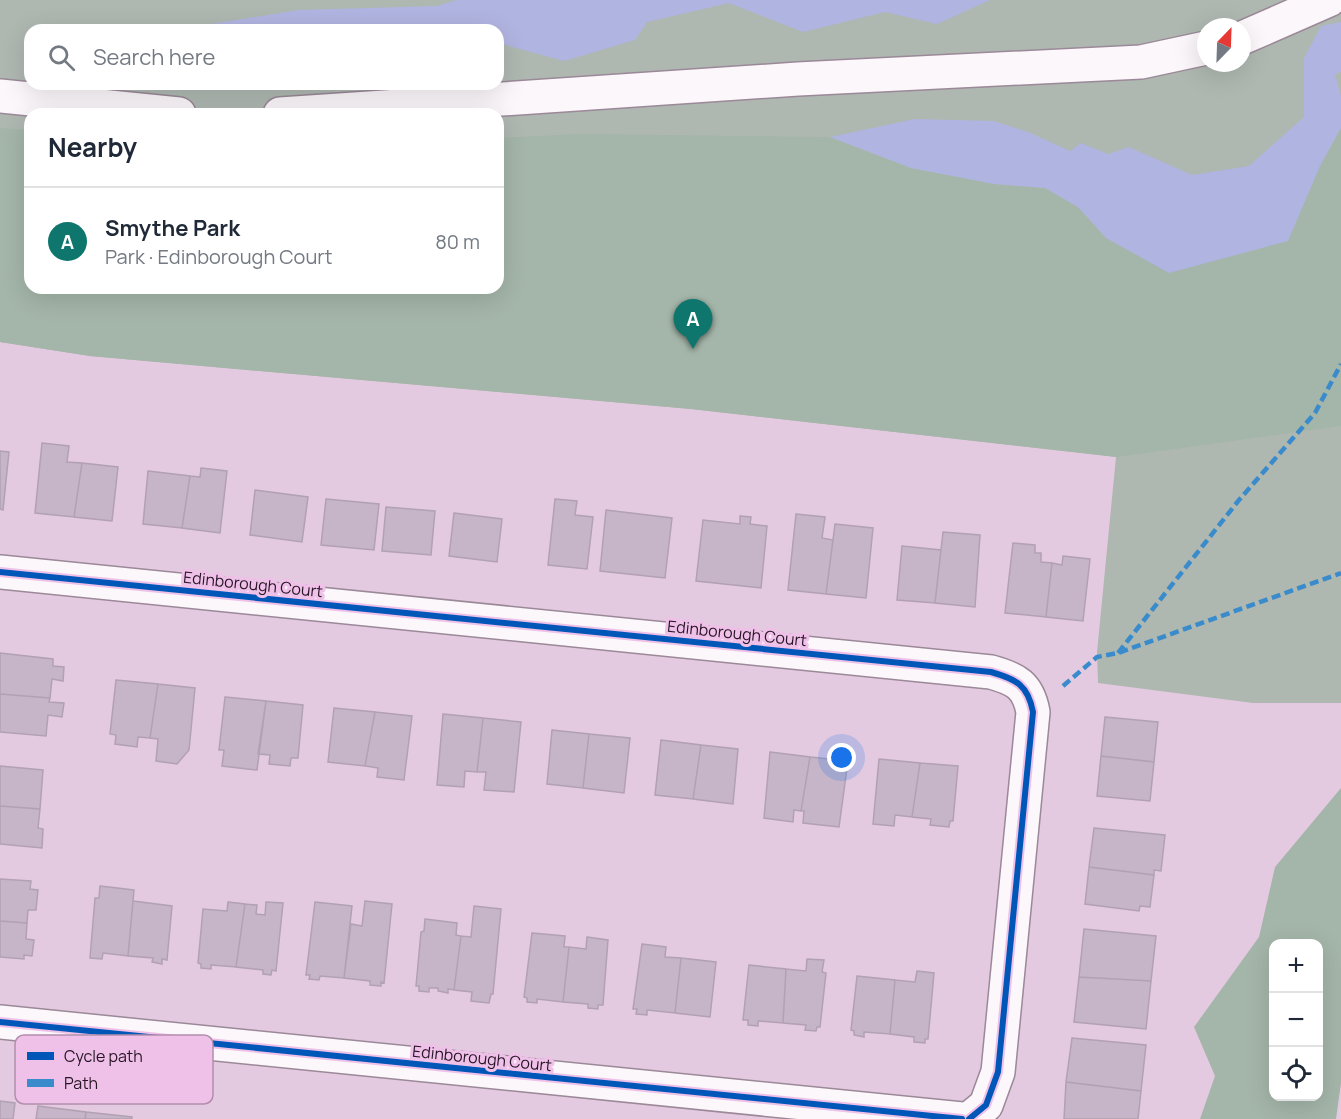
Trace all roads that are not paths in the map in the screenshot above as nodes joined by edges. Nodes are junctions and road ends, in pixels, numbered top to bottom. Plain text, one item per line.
1 (1329, 0) edge
2 (1251, 34) edge
3 (1197, 50) edge
4 (0, 96) edge
5 (119, 108) edge
6 (369, 108) edge
7 (0, 572) edge
8 (0, 1022) edge
9 (129, 1035) edge
10 (213, 1043) edge
11 (962, 1119) edge
12 (969, 1119) edge

1 - 2 street
3 - 6 street
4 - 5 street
7 - 12 street, Edinborough Court
8 - 9 street, Edinborough Court
10 - 11 street, Edinborough Court

